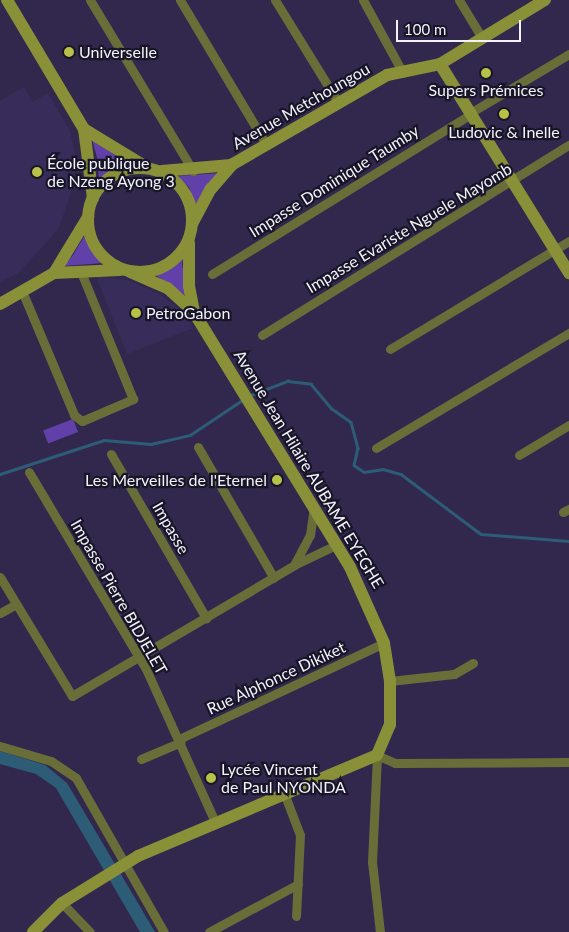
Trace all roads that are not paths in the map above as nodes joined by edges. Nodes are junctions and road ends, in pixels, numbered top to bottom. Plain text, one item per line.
1 (7, 0) edge
2 (90, 0) edge
3 (180, 0) edge
4 (275, 0) edge
5 (363, 0) edge
6 (458, 0) edge
7 (545, 0) edge
8 (482, 38) junction
9 (569, 54) edge
10 (440, 64) junction
11 (403, 73) junction
12 (338, 102) junction
13 (470, 114) junction
14 (84, 129) junction
15 (266, 144) junction
16 (569, 145) edge
17 (233, 164) junction
18 (153, 170) junction
19 (193, 171) junction
20 (513, 183) junction
21 (93, 198) junction
22 (88, 217) junction
23 (192, 224) junction
24 (189, 237) junction
25 (569, 241) edge
26 (555, 250) junction
27 (80, 270) junction
28 (126, 271) junction
29 (54, 273) junction
30 (569, 273) edge
31 (212, 274) dead end
32 (22, 291) junction
33 (0, 304) edge
34 (194, 312) junction
35 (569, 333) edge
36 (262, 335) dead end
37 (390, 349) dead end
38 (569, 425) edge
39 (198, 447) dead end
40 (376, 448) dead end
41 (111, 454) dead end
42 (519, 454) dead end
43 (28, 472) dead end
44 (314, 507) junction
45 (336, 545) junction
46 (294, 565) junction
47 (0, 576) edge
48 (274, 578) junction
49 (16, 604) junction
50 (0, 613) edge
51 (206, 618) junction
52 (384, 643) junction
53 (140, 657) junction
54 (473, 663) dead end
55 (390, 681) junction
56 (180, 740) junction
57 (0, 746) edge
58 (377, 755) junction
59 (141, 759) dead end
60 (569, 762) edge
61 (284, 793) junction
62 (215, 822) junction
63 (124, 865) junction
64 (298, 884) junction
65 (62, 902) junction
66 (296, 916) dead end
67 (33, 932) edge
68 (90, 932) edge
69 (164, 932) edge
70 (209, 932) edge
71 (380, 932) edge

1 - 14 main road
2 - 19 street
3 - 15 street
4 - 12 street
5 - 11 street
6 - 8 street
7 - 8 main road, Avenue Metchoungou
8 - 10 main road, Avenue Metchoungou
9 - 13 street, Impasse Dominique Taumby
10 - 11 main road, Avenue Metchoungou
10 - 13 main road
11 - 12 main road, Avenue Metchoungou
12 - 15 main road, Avenue Metchoungou
13 - 20 main road
13 - 31 street, Impasse Dominique Taumby
14 - 18 main road
14 - 21 main road
15 - 17 main road, Avenue Metchoungou
16 - 20 street, Impasse Evariste Nguele Mayomb
17 - 19 main road
17 - 23 main road
18 - 19 main road
18 - 21 main road
18 - 23 main road
20 - 26 main road
20 - 36 street, Impasse Evariste Nguele Mayomb
21 - 22 main road
22 - 28 main road
22 - 29 main road
23 - 24 main road
24 - 28 main road
24 - 34 main road
25 - 26 street
26 - 30 main road
26 - 37 street
27 - 28 main road
27 - 29 main road
27 - 32 street
28 - 34 main road
29 - 32 main road
32 - 33 main road
34 - 44 main road, Avenue Jean Hilaire AUBAME EYEGHE
35 - 40 street
38 - 42 street
39 - 48 street
41 - 51 street, Impasse
43 - 53 street, Impasse Pierre BIDJELET
44 - 45 main road, Avenue Jean Hilaire AUBAME EYEGHE
44 - 46 street
45 - 46 street
45 - 52 main road, Avenue Jean Hilaire AUBAME EYEGHE
46 - 48 street
47 - 49 street
48 - 51 street
49 - 50 street
49 - 53 street
51 - 53 street
52 - 55 main road, Avenue Jean Hilaire AUBAME EYEGHE
52 - 56 street, Rue Alphonce Dikiket
53 - 56 street, Impasse Pierre BIDJELET
54 - 55 street
55 - 58 main road, Avenue Jean Hilaire AUBAME EYEGHE
56 - 59 street, Rue Alphonce Dikiket
56 - 62 street, Impasse Pierre BIDJELET
57 - 63 street
58 - 60 street
58 - 61 main road
58 - 71 street
61 - 62 main road
61 - 64 street
62 - 63 main road
63 - 65 main road
63 - 69 street
64 - 66 street
64 - 70 street
65 - 67 main road
65 - 68 street

